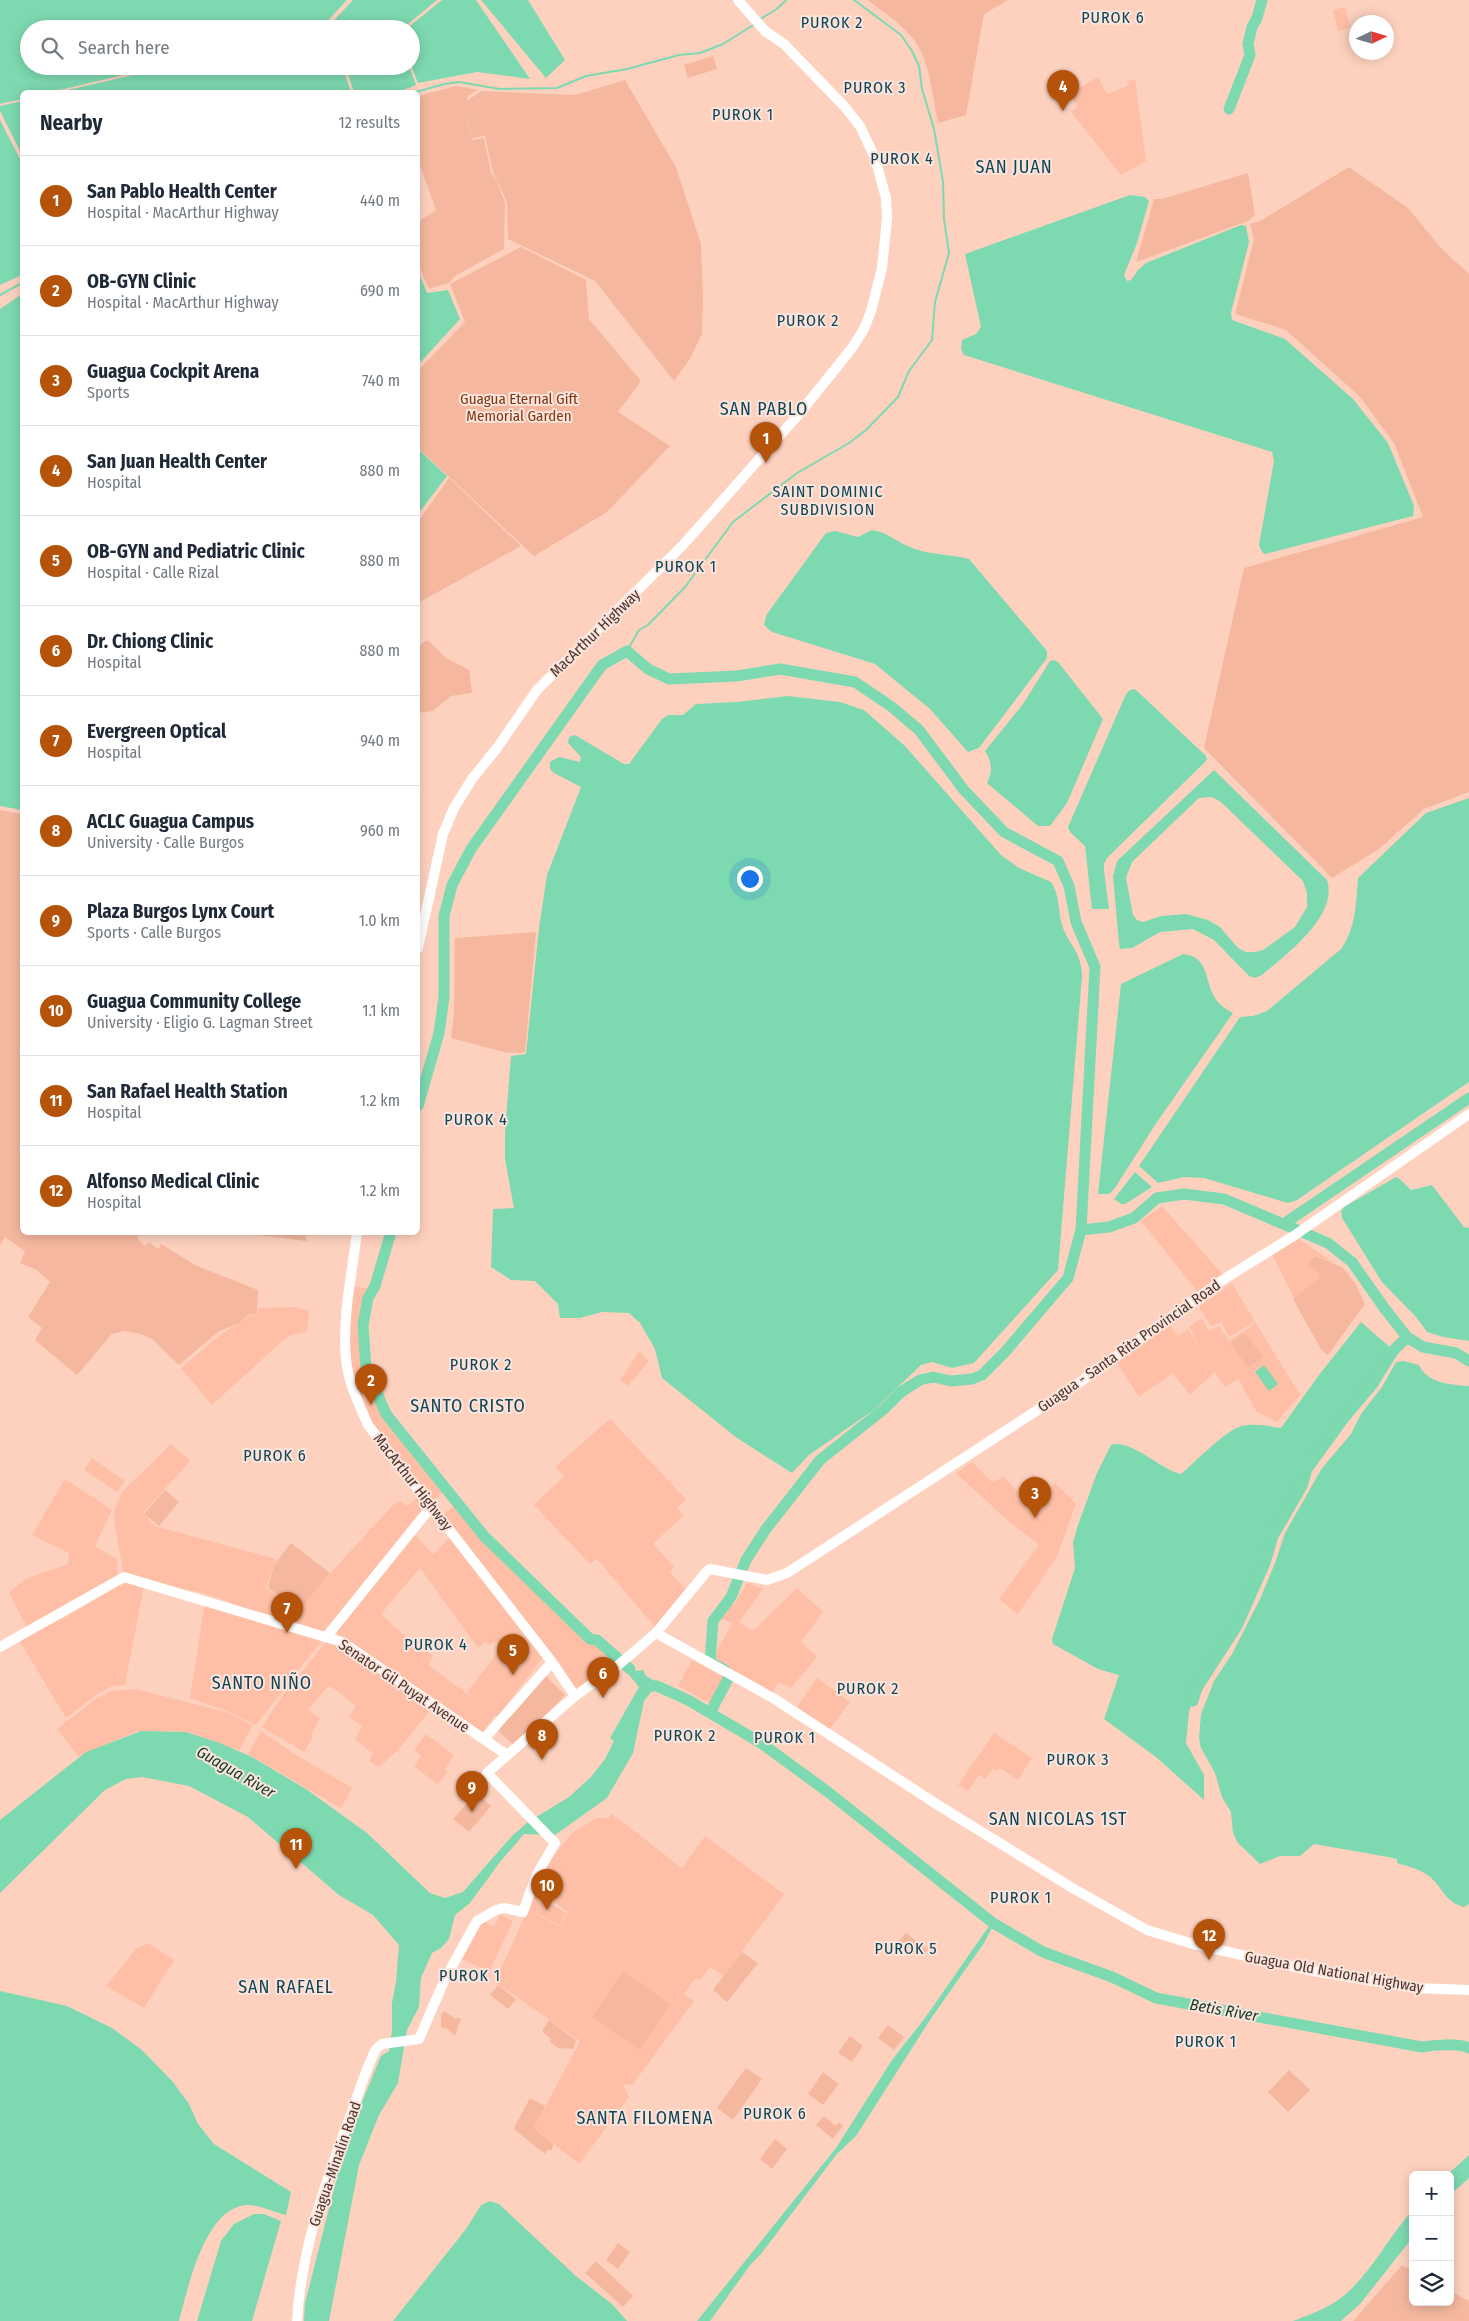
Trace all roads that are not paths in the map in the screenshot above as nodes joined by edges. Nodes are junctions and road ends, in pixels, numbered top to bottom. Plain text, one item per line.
1 (738, 0) edge
2 (420, 939) edge
3 (1469, 1114) edge
4 (357, 1235) edge
5 (431, 1507) junction
6 (656, 1633) junction
7 (327, 1636) junction
8 (0, 1647) edge
9 (552, 1662) junction
10 (576, 1696) junction
11 (484, 1739) junction
12 (507, 1755) junction
13 (1469, 1990) edge
14 (297, 2321) edge

1 - 2 main road, MacArthur Highway
3 - 6 main road, Guagua - Santa Rita Provincial Road
4 - 5 main road, MacArthur Highway
5 - 7 main road
5 - 9 main road, MacArthur Highway
6 - 10 main road
6 - 13 main road, Guagua Old National Highway
7 - 8 main road, Senator Gil Puyat Avenue
7 - 11 main road, Senator Gil Puyat Avenue
9 - 10 main road, MacArthur Highway
9 - 11 main road
10 - 12 main road
11 - 12 main road, Senator Gil Puyat Avenue
12 - 14 main road, Guagua-Minalin Road

